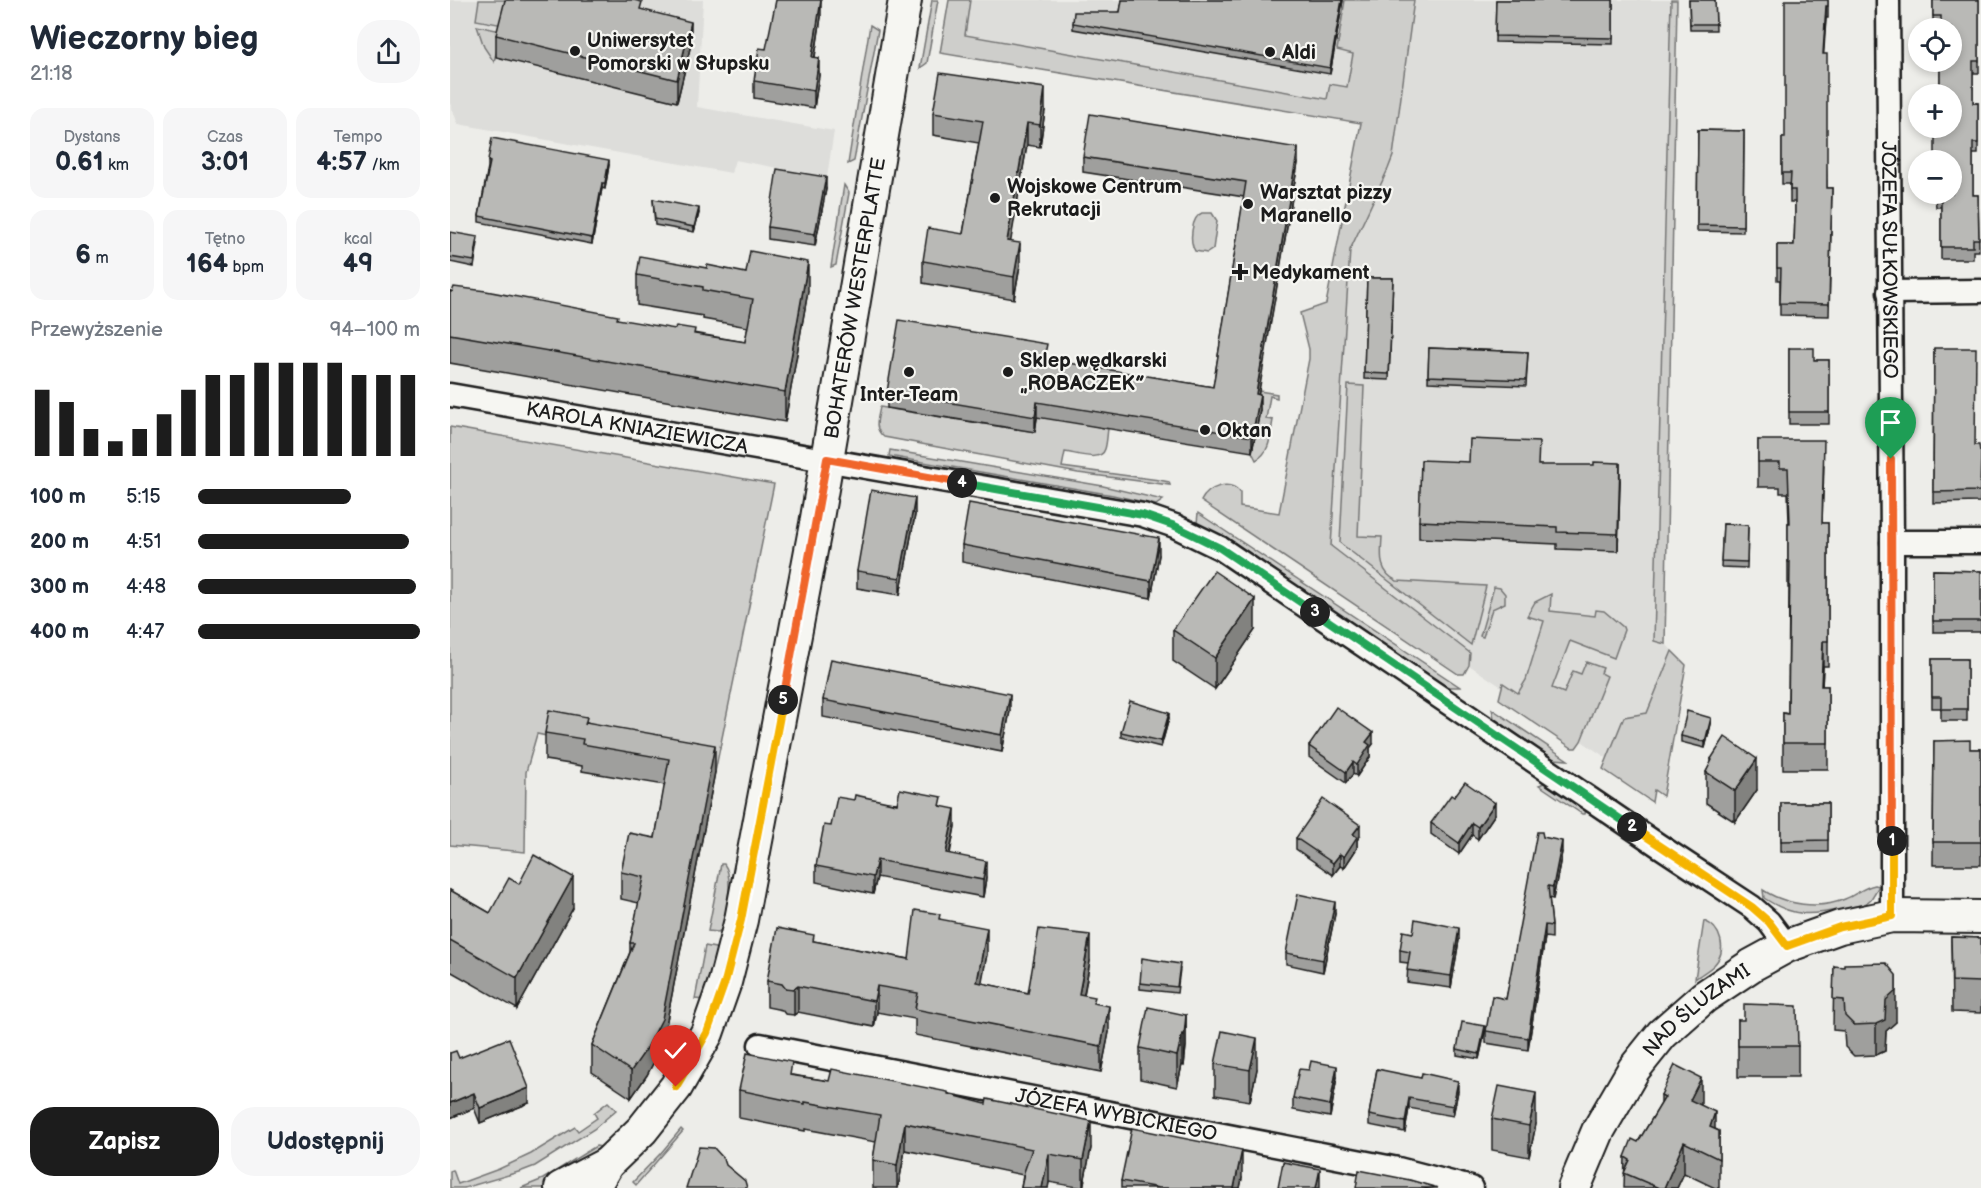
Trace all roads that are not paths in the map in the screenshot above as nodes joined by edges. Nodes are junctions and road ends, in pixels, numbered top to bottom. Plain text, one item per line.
1 (905, 0) edge
2 (1888, 0) edge
3 (1981, 291) edge
4 (1889, 292) junction
5 (450, 395) edge
6 (827, 459) junction
7 (1892, 542) junction
8 (1981, 542) edge
9 (1892, 916) junction
10 (1981, 916) edge
11 (1787, 946) junction
12 (760, 1045) dead end
13 (600, 1176) edge
14 (561, 1188) edge
15 (1471, 1188) edge
16 (1574, 1188) edge

1 - 6 main road, BOHATERÓW WESTERPLATTE
2 - 4 street, JÓZEFA SUŁKOWSKIEGO
3 - 4 street
4 - 7 street, JÓZEFA SUŁKOWSKIEGO
5 - 6 street, KAROLA KNIAZIEWICZA
6 - 11 street, KAROLA KNIAZIEWICZA
6 - 13 main road, BOHATERÓW WESTERPLATTE
7 - 8 street
7 - 9 street, JÓZEFA SUŁKOWSKIEGO
9 - 10 main road, NAD ŚLUZAMI
9 - 11 main road, NAD ŚLUZAMI
11 - 16 main road, NAD ŚLUZAMI
12 - 15 street, JÓZEFA WYBICKIEGO
13 - 14 main road, BOHATERÓW WESTERPLATTE

